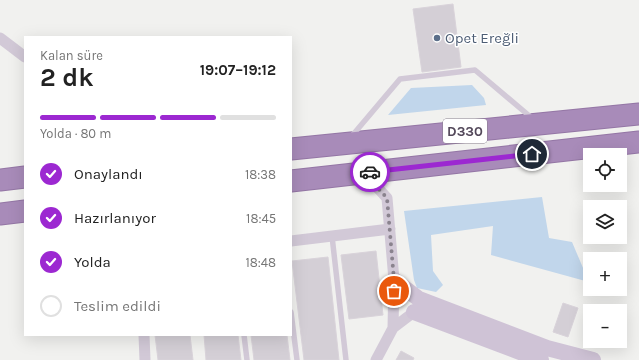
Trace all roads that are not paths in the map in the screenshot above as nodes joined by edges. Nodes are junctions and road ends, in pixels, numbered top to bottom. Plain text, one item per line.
1 (0, 38) edge
2 (24, 56) edge
3 (639, 114) edge
4 (540, 124) junction
5 (639, 142) edge
6 (346, 143) junction
7 (292, 149) edge
8 (364, 173) junction
9 (24, 177) edge
10 (0, 180) edge
11 (292, 181) edge
12 (24, 211) edge
13 (0, 214) edge
14 (390, 229) junction
15 (332, 236) junction
16 (292, 241) edge
17 (394, 280) junction
18 (414, 312) joint
19 (292, 320) edge
20 (393, 328) junction
21 (144, 336) edge
22 (244, 336) edge
23 (541, 357) edge
24 (145, 360) edge
25 (247, 360) edge
26 (297, 360) edge
27 (346, 360) edge
28 (376, 360) edge
29 (594, 360) edge

1 - 2 street
3 - 4 highway, D330
4 - 6 highway, D330
4 - 6 lane
5 - 8 highway, D330
6 - 7 highway, D330
8 - 11 highway, D330
8 - 14 street
9 - 10 highway
12 - 13 highway
14 - 15 street
14 - 17 street
15 - 16 street
15 - 27 lane
17 - 20 street
17 - 23 main road
18 - 20 street
18 - 23 main road
19 - 26 lane
20 - 28 street
21 - 24 street
22 - 25 lane
23 - 29 main road

